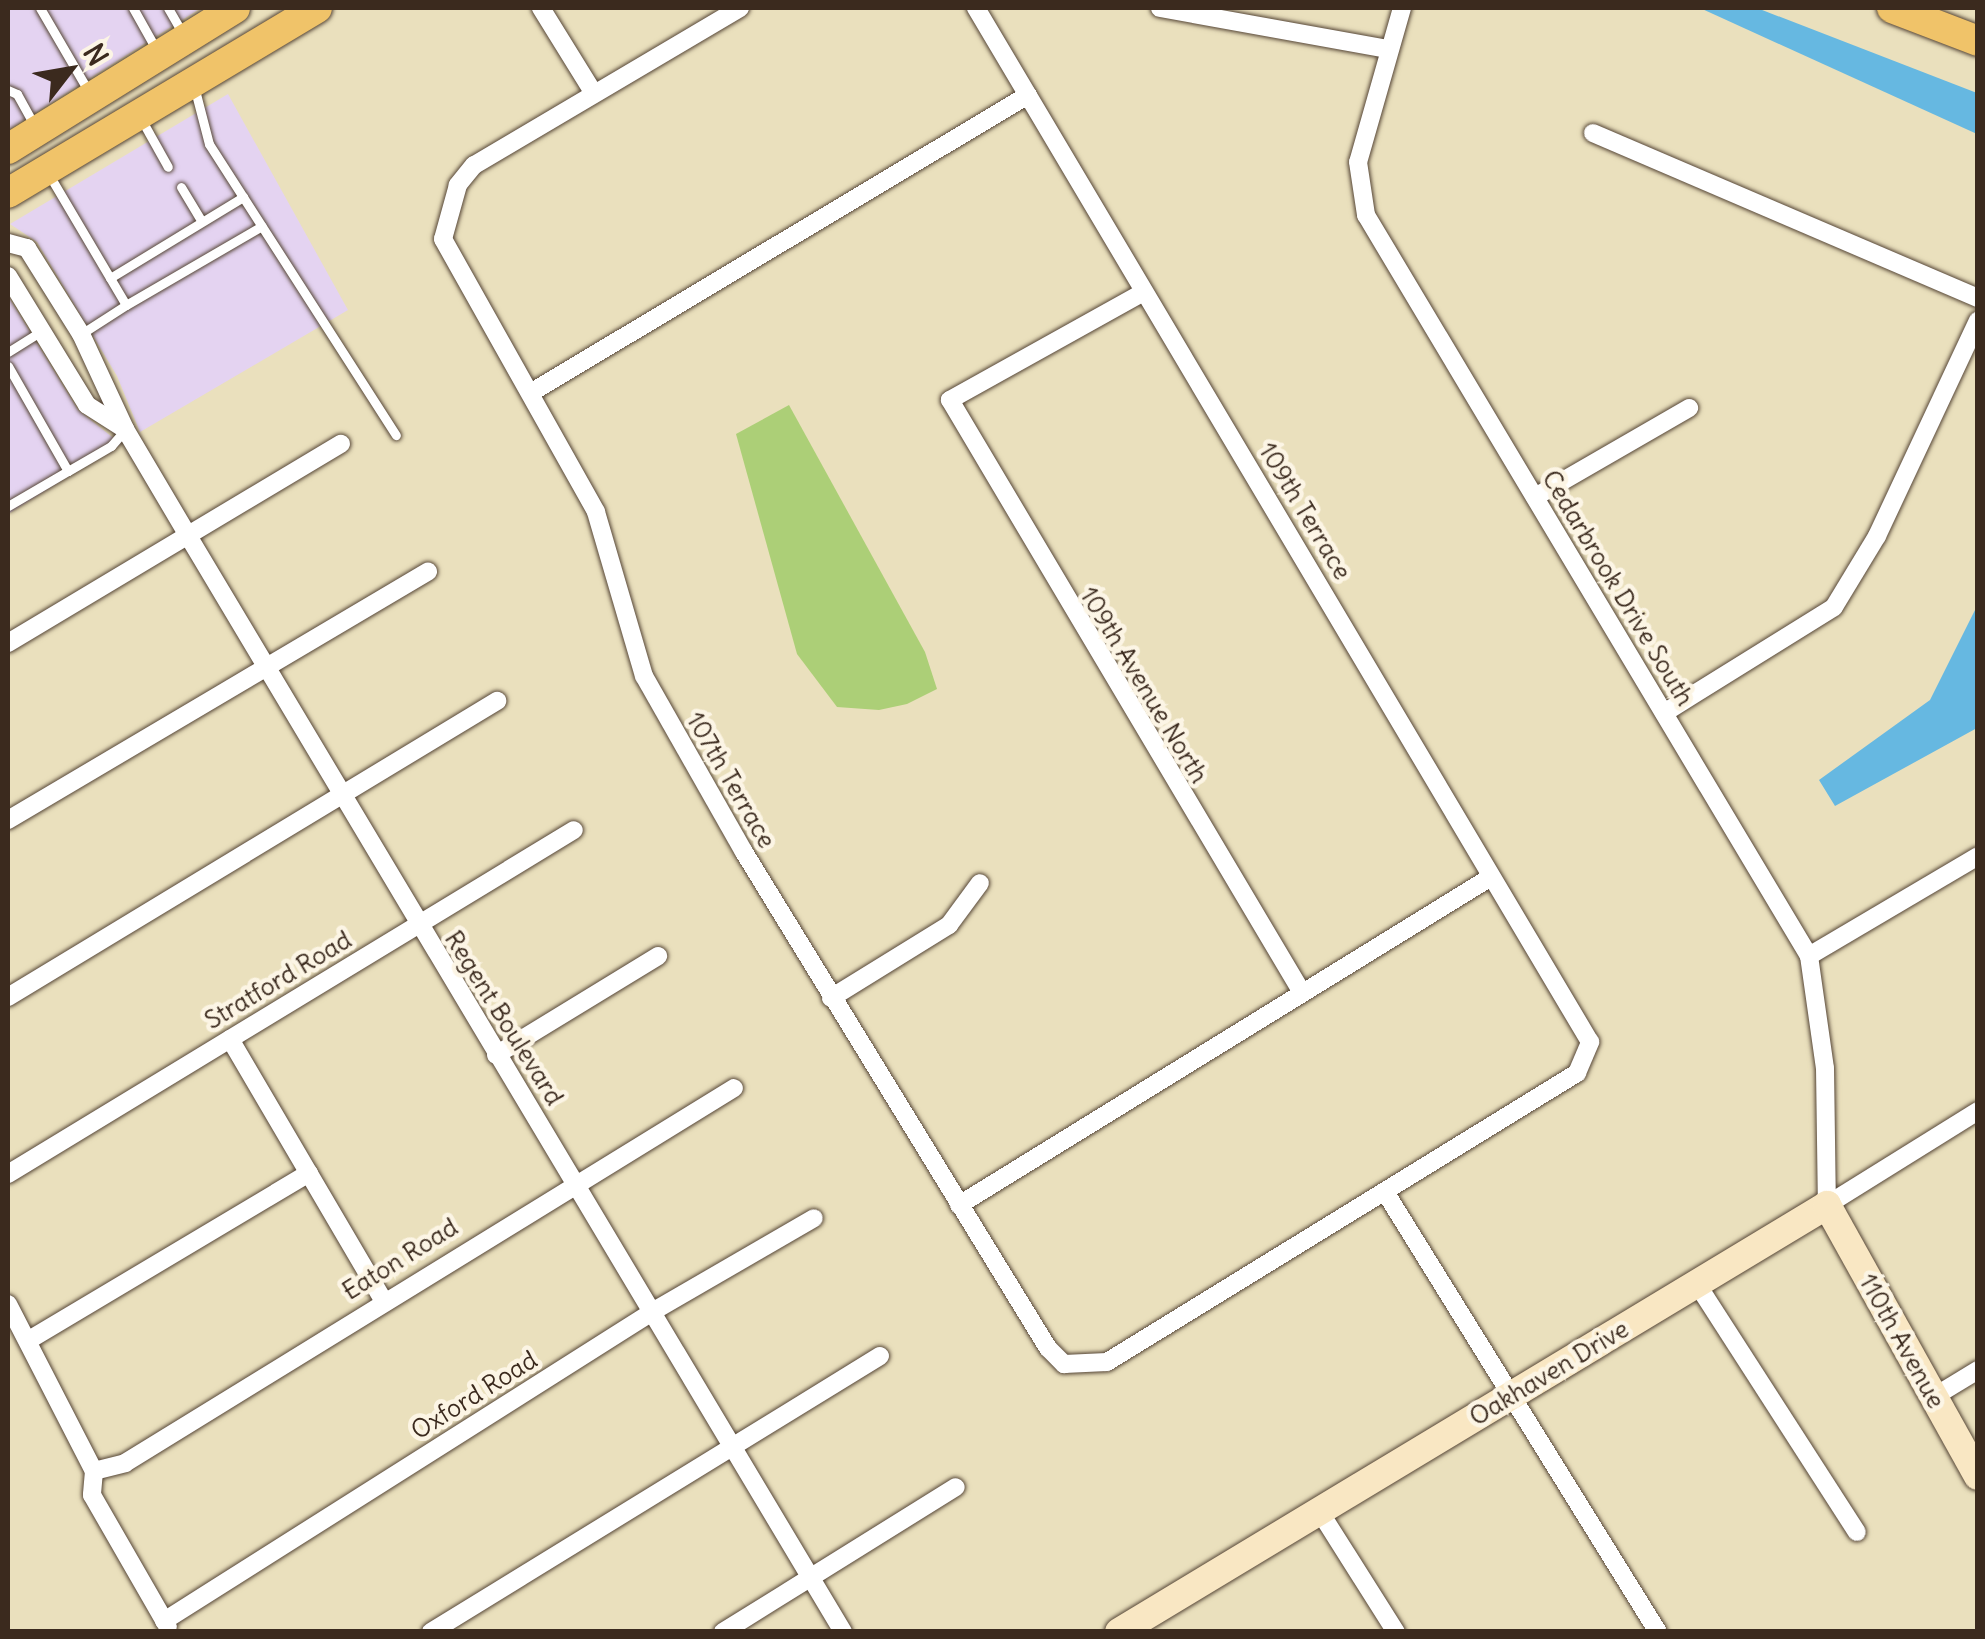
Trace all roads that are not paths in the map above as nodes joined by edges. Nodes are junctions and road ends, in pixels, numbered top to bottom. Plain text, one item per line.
1 (40, 8) edge
2 (133, 8) edge
3 (168, 8) edge
4 (235, 8) edge
5 (317, 8) edge
6 (541, 8) edge
7 (740, 8) edge
8 (976, 8) edge
9 (1160, 8) edge
10 (1402, 8) edge
11 (1892, 8) edge
12 (186, 38) junction
13 (1978, 40) edge
14 (1388, 48) junction
15 (159, 54) junction
16 (193, 83) junction
17 (8, 90) edge
18 (593, 92) junction
19 (1028, 95) junction
20 (92, 97) junction
21 (139, 115) junction
22 (38, 130) junction
23 (1593, 133) dead end
24 (8, 149) edge
25 (168, 167) dead end
26 (46, 170) junction
27 (181, 187) dead end
28 (8, 194) edge
29 (244, 197) junction
30 (201, 220) junction
31 (262, 226) junction
32 (8, 244) edge
33 (8, 276) edge
34 (110, 278) junction
35 (1142, 293) junction
36 (1978, 298) edge
37 (126, 305) junction
38 (1978, 320) edge
39 (42, 332) junction
40 (81, 334) junction
41 (8, 352) edge
42 (8, 366) edge
43 (532, 392) junction
44 (1689, 408) dead end
45 (125, 429) junction
46 (396, 435) dead end
47 (341, 444) dead end
48 (68, 471) junction
49 (1535, 496) junction
50 (8, 506) edge
51 (186, 534) junction
52 (428, 572) dead end
53 (8, 644) edge
54 (266, 664) junction
55 (497, 702) dead end
56 (1664, 714) junction
57 (341, 794) junction
58 (8, 820) edge
59 (574, 830) dead end
60 (1978, 856) edge
61 (1491, 877) junction
62 (980, 883) dead end
63 (418, 924) junction
64 (658, 956) dead end
65 (1809, 956) junction
66 (1301, 991) junction
67 (8, 997) edge
68 (832, 998) junction
69 (230, 1038) junction
70 (496, 1055) junction
71 (734, 1088) dead end
72 (1978, 1111) edge
73 (309, 1173) junction
74 (8, 1174) edge
75 (578, 1183) junction
76 (1387, 1195) junction
77 (958, 1205) junction
78 (1827, 1205) junction
79 (814, 1218) dead end
80 (1698, 1284) junction
81 (384, 1300) junction
82 (8, 1304) edge
83 (652, 1312) junction
84 (29, 1340) junction
85 (880, 1356) dead end
86 (1978, 1370) edge
87 (1514, 1394) junction
88 (1932, 1398) junction
89 (730, 1446) junction
90 (94, 1471) junction
91 (1978, 1476) edge
92 (956, 1486) dead end
93 (1320, 1512) junction
94 (1857, 1532) dead end
95 (810, 1578) junction
96 (167, 1626) edge
97 (1131, 1628) edge
98 (430, 1632) edge
99 (723, 1632) edge
100 (843, 1632) edge
101 (1396, 1632) edge
102 (1658, 1632) edge

1 - 20 lane
2 - 15 lane
3 - 12 lane
4 - 12 main road
5 - 16 main road
6 - 18 street
7 - 18 street
8 - 19 street, 109th Terrace
9 - 14 street
10 - 14 street, Cedarbrook Drive South
11 - 13 main road
12 - 15 main road
14 - 49 street, Cedarbrook Drive South
15 - 20 main road
16 - 21 main road
16 - 29 lane
17 - 22 lane
18 - 43 street, 107th Terrace
19 - 35 street, 109th Terrace
19 - 43 street
20 - 22 main road
21 - 25 lane
21 - 26 main road
22 - 24 main road
23 - 36 street
26 - 28 main road
26 - 34 lane
27 - 30 lane
29 - 30 lane
29 - 31 lane
30 - 34 lane
31 - 37 lane
31 - 46 lane
32 - 40 street, Regent Boulevard
33 - 39 street, Regent Boulevard
34 - 37 lane
35 - 61 street, 109th Terrace
35 - 66 street, 109th Avenue North
37 - 40 lane
38 - 56 street
39 - 41 lane
39 - 45 street, Regent Boulevard
40 - 45 street, Regent Boulevard
42 - 48 lane
43 - 68 street, 107th Terrace
44 - 49 street
45 - 48 lane
45 - 51 street, Regent Boulevard
47 - 51 street
48 - 50 lane
49 - 56 street, Cedarbrook Drive South
51 - 53 street
51 - 54 street, Regent Boulevard
52 - 54 street
54 - 57 street, Regent Boulevard
54 - 58 street
55 - 57 street
56 - 65 street, Cedarbrook Drive South
57 - 63 street, Regent Boulevard
57 - 67 street
59 - 63 street, Stratford Road
60 - 65 street
61 - 66 street
61 - 76 street, 109th Terrace
62 - 68 street
63 - 69 street, Stratford Road
63 - 70 street, Regent Boulevard
64 - 70 street
65 - 78 street, Cedarbrook Drive South
66 - 77 street
68 - 77 street, 107th Terrace
69 - 73 street
69 - 74 street, Stratford Road
70 - 75 street, Regent Boulevard
71 - 75 street, Eaton Road
72 - 78 street, Oakhaven Drive
73 - 81 street
73 - 84 street
75 - 81 street, Eaton Road
75 - 83 street, Regent Boulevard
76 - 77 street, 107th Terrace
76 - 87 street
78 - 80 street, Oakhaven Drive
78 - 88 street, 110th Avenue
79 - 83 street, Oxford Road
80 - 87 street, Oakhaven Drive
80 - 94 street
81 - 90 street, Eaton Road
82 - 84 street
83 - 89 street, Regent Boulevard
83 - 96 street, Oxford Road
84 - 90 street
85 - 89 street
86 - 88 street
87 - 93 street, Oakhaven Drive
87 - 102 street
88 - 91 street, 110th Avenue
89 - 95 street, Regent Boulevard
89 - 98 street
90 - 96 street
92 - 95 street
93 - 97 street, Oakhaven Drive
93 - 101 street
95 - 99 street
95 - 100 street, Regent Boulevard

